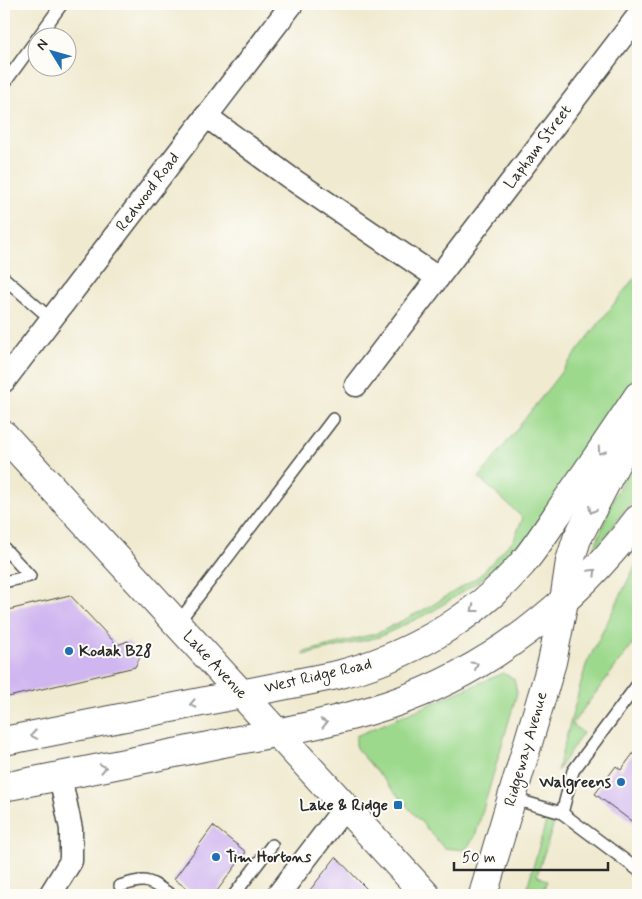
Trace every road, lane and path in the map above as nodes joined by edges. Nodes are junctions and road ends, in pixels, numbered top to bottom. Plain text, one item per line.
1 (62, 4) edge
2 (292, 4) edge
3 (638, 16) edge
4 (4, 84) edge
5 (206, 116) junction
6 (4, 278) edge
7 (438, 278) junction
8 (51, 319) junction
9 (4, 381) edge
10 (356, 384) dead end
11 (638, 396) edge
12 (333, 419) dead end
13 (638, 420) edge
14 (4, 435) edge
15 (638, 519) edge
16 (630, 535) edge
17 (4, 548) edge
18 (4, 582) edge
19 (564, 601) junction
20 (177, 624) junction
21 (638, 684) edge
22 (241, 694) junction
23 (276, 732) junction
24 (4, 741) edge
25 (60, 776) junction
26 (4, 787) edge
27 (512, 798) junction
28 (345, 807) junction
29 (562, 813) junction
30 (272, 845) dead end
31 (638, 870) edge
32 (120, 886) dead end
33 (50, 895) edge
34 (171, 895) edge
35 (234, 895) edge
36 (278, 895) edge
37 (426, 895) edge
38 (483, 895) edge

1 - 4 lane
2 - 5 street, Redwood Road
3 - 7 street, Lapham Street
5 - 7 street
5 - 8 street, Redwood Road
6 - 8 lane
7 - 10 street, Lapham Street
8 - 9 street, Redwood Road
11 -> 22 main road, West Ridge Road
12 - 20 lane
13 -> 19 main road, Ridgeway Avenue
14 - 20 main road, Lake Avenue
15 - 16 main road
19 -> 16 main road
17 - 18 lane
23 -> 19 main road
19 - 27 main road, Ridgeway Avenue
20 - 22 main road, Lake Avenue
21 - 29 lane
22 - 23 main road, Lake Avenue
22 -> 24 main road, West Ridge Road
25 -> 23 main road
23 - 28 main road, Lake Avenue
25 - 26 main road
25 - 33 street
27 - 29 lane
27 - 38 main road, Ridgeway Avenue
28 - 36 street
28 - 37 main road, Lake Avenue
29 - 31 lane
30 - 35 lane
32 - 34 lane

